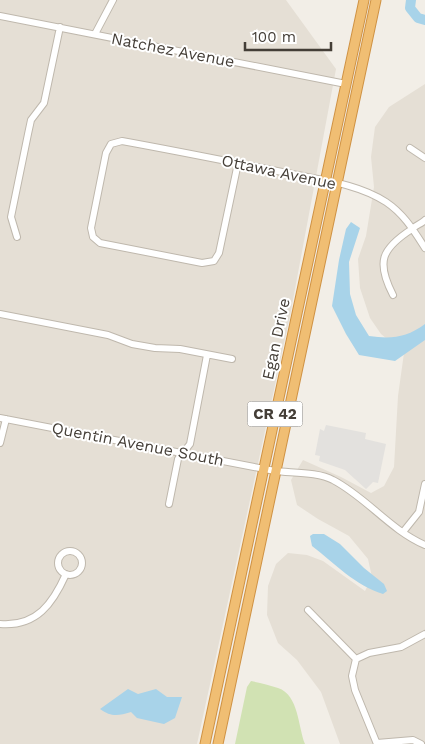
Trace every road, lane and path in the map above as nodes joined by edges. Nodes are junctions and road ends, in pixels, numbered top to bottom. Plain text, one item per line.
1 (113, 0) edge
2 (364, 0) edge
3 (376, 0) edge
4 (0, 16) edge
5 (60, 27) junction
6 (95, 34) junction
7 (346, 84) junction
8 (410, 148) dead end
9 (425, 158) edge
10 (238, 163) junction
11 (326, 181) junction
12 (338, 183) junction
13 (425, 220) edge
14 (413, 228) junction
15 (17, 237) dead end
16 (425, 248) edge
17 (394, 295) dead end
18 (0, 314) edge
19 (207, 355) junction
20 (232, 359) dead end
21 (3, 418) edge
22 (0, 443) edge
23 (183, 453) junction
24 (264, 468) junction
25 (275, 471) junction
26 (425, 484) edge
27 (169, 504) dead end
28 (403, 532) junction
29 (425, 545) edge
30 (66, 574) dead end
31 (308, 610) dead end
32 (0, 624) edge
33 (425, 634) edge
34 (356, 659) junction
35 (205, 744) edge
36 (218, 744) edge
37 (377, 744) edge
38 (421, 744) edge

1 - 6 street
2 - 7 highway, Egan Drive / CR 42
3 - 12 highway, Egan Drive / CR 42
4 - 5 street, Natchez Avenue
5 - 6 street, Natchez Avenue
5 - 15 street
6 - 7 street, Natchez Avenue
7 - 11 highway, Egan Drive / CR 42
8 - 9 street
10 - 10 street, Ottawa Avenue
10 - 11 street, Ottawa Avenue
11 - 12 street, Ottawa Avenue
11 - 24 highway, Egan Drive / CR 42
12 - 14 street, Ottawa Avenue
12 - 25 highway, Egan Drive / CR 42
13 - 14 street
14 - 16 street, Ottawa Avenue
14 - 17 street
18 - 19 street
19 - 20 street
19 - 23 street
21 - 22 street
21 - 23 street, Quentin Avenue South
23 - 24 street, Quentin Avenue South
23 - 27 street
24 - 25 street, Quentin Avenue South
24 - 35 highway, Egan Drive / CR 42
25 - 28 street, Quentin Avenue South
25 - 36 highway, Egan Drive / CR 42
26 - 28 street
28 - 29 street, Quentin Avenue South
30 - 32 street
31 - 34 street
33 - 34 street
34 - 37 street
37 - 38 street

